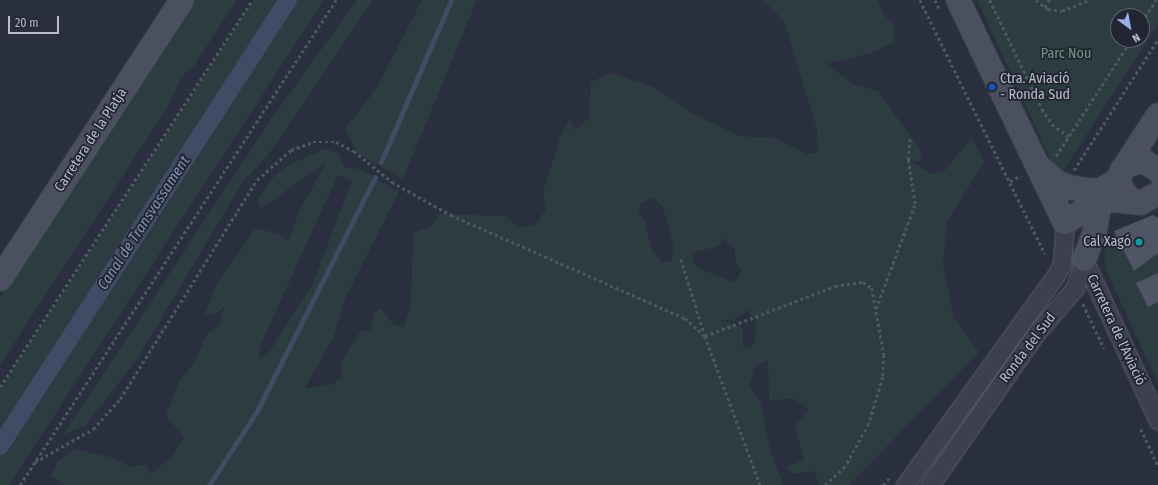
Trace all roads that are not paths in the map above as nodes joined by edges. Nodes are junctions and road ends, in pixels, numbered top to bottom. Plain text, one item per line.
1 (182, 0) edge
2 (958, 0) edge
3 (1158, 115) edge
4 (1048, 163) junction
5 (1158, 171) edge
6 (1122, 172) junction
7 (1100, 195) junction
8 (1129, 199) junction
9 (1156, 199) edge
10 (1065, 223) junction
11 (1084, 260) junction
12 (0, 279) edge
13 (1158, 421) edge
14 (906, 485) edge
15 (930, 485) edge

1 - 12 street, Carretera de la Platja
2 - 4 street
3 - 6 street
4 - 7 street
4 - 10 street
5 - 6 street
6 - 7 street
6 - 8 street
7 - 8 street
7 - 10 street
7 - 11 street, Ronda del Sud
8 - 9 street
10 - 14 street, Ronda del Sud
11 - 13 street, Carretera de l'Aviació
11 - 15 street, Ronda del Sud

